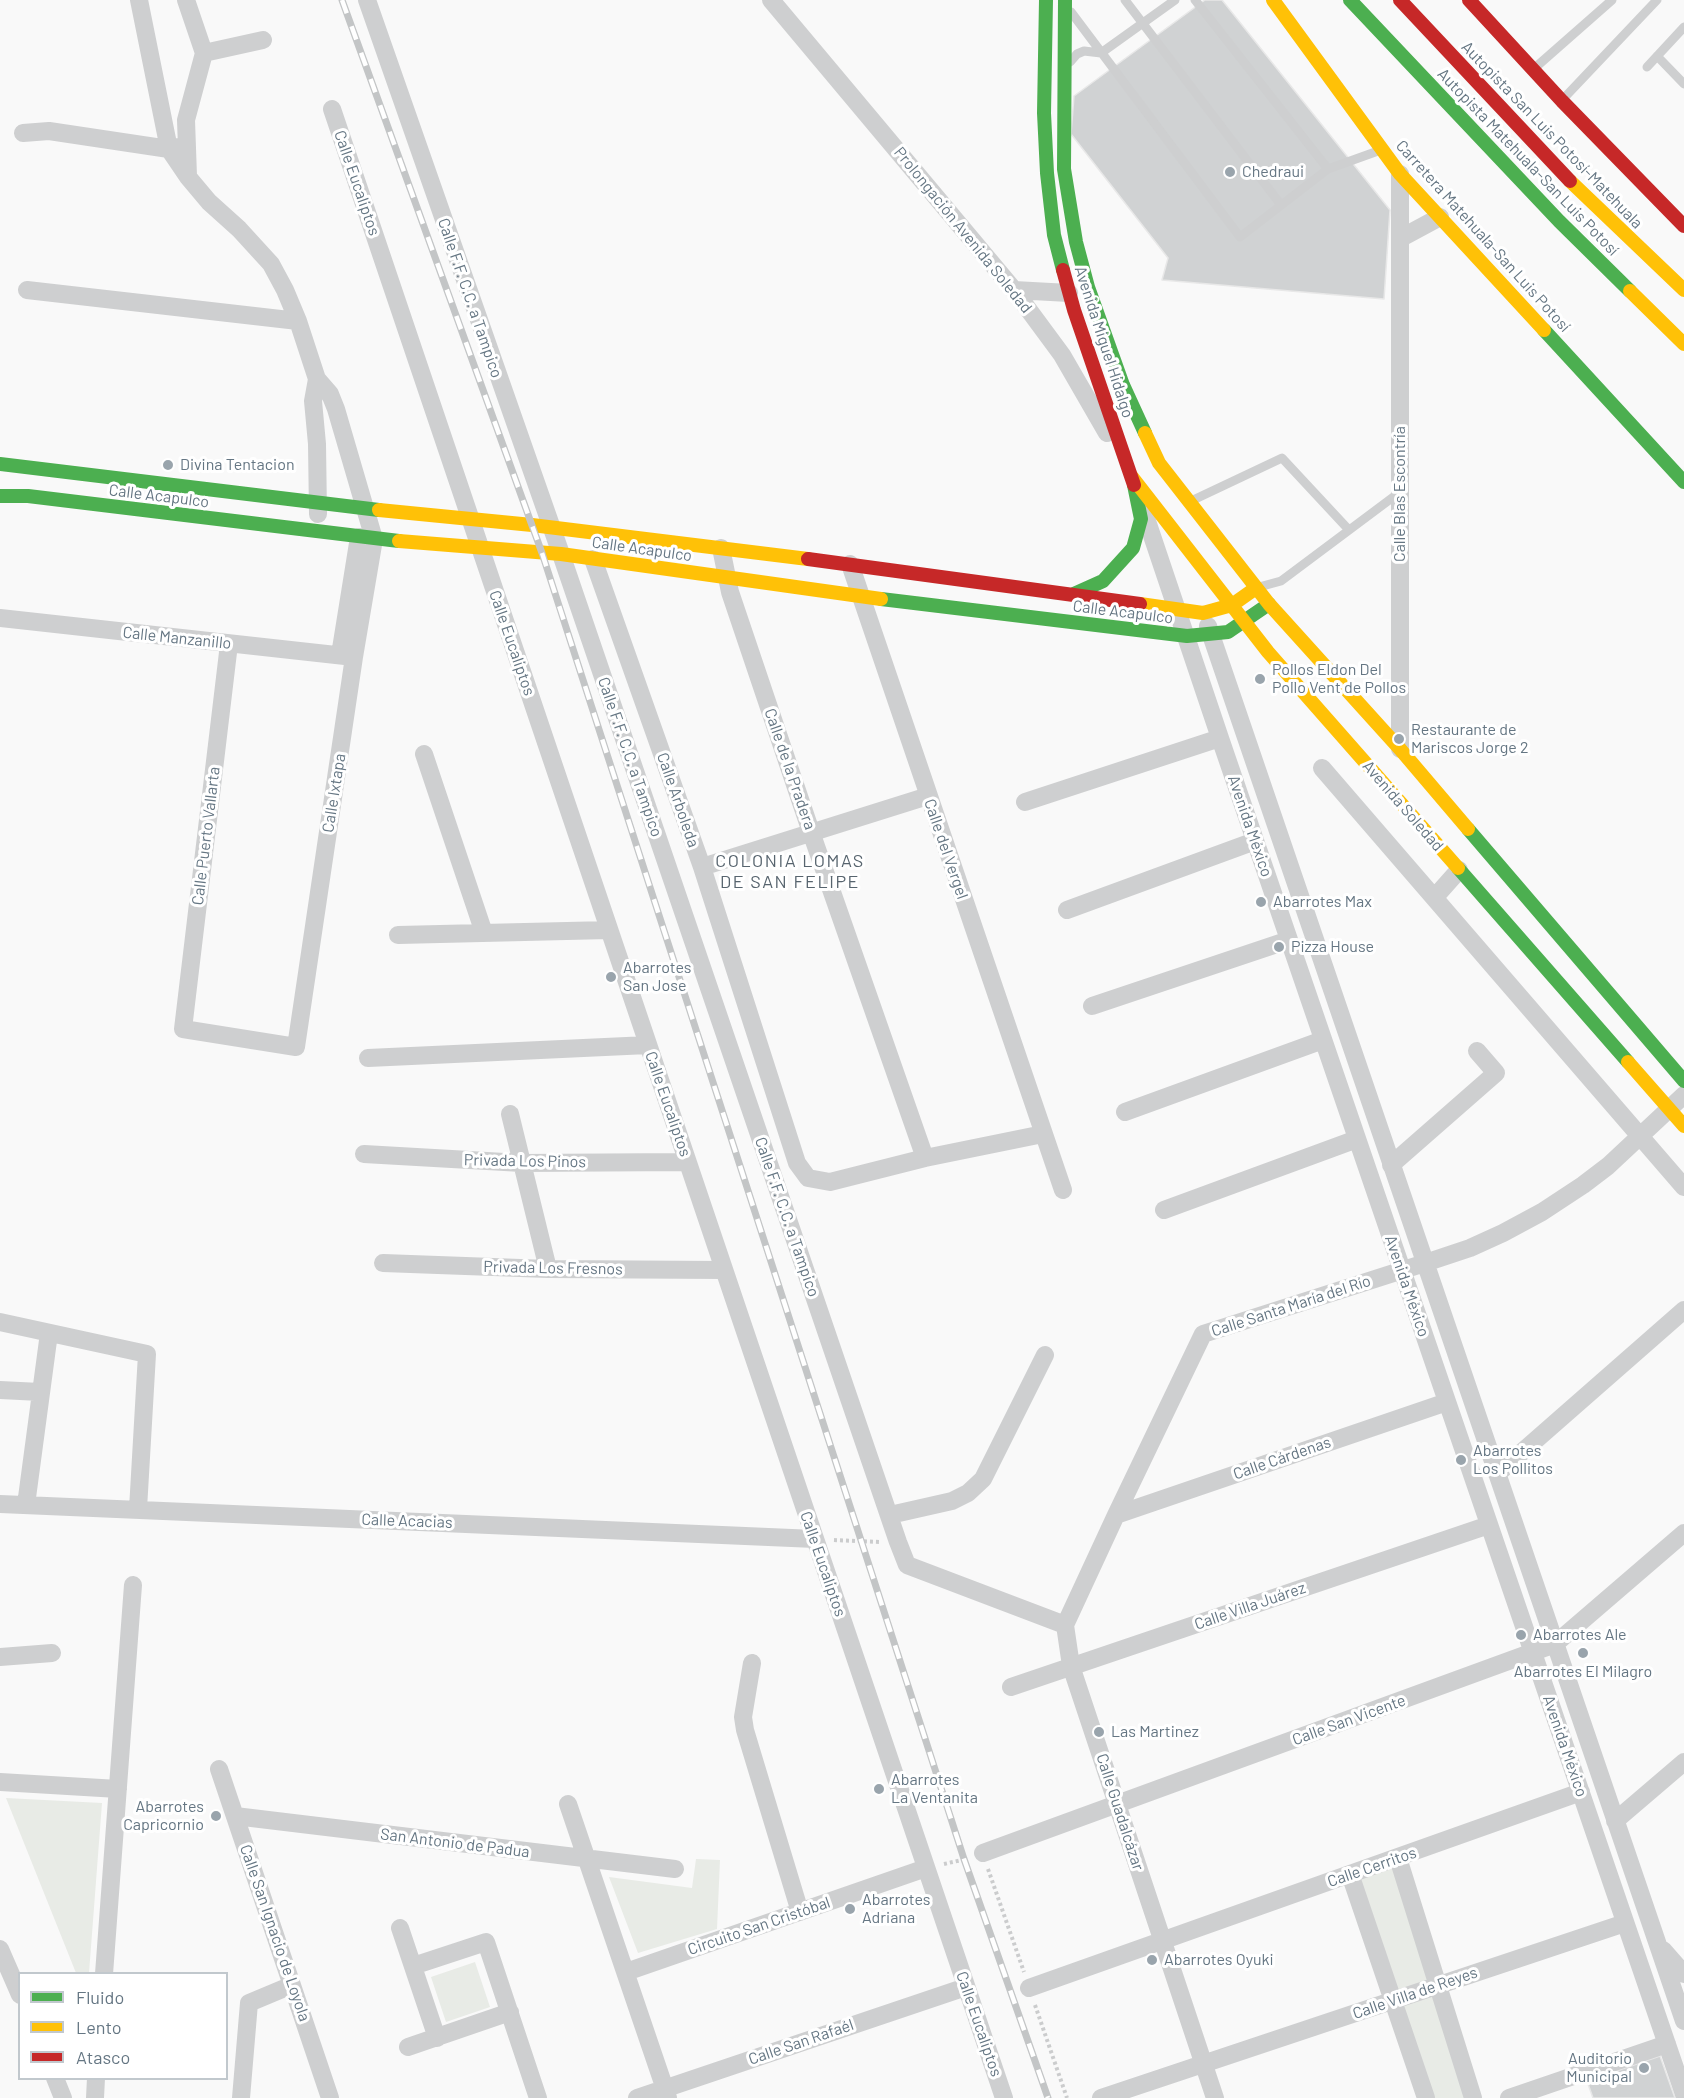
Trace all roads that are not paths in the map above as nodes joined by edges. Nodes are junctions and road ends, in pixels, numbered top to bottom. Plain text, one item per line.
1 (139, 0) edge
2 (186, 0) edge
3 (367, 0) edge
4 (771, 0) edge
5 (1046, 0) edge
6 (1125, 0) edge
7 (1175, 0) edge
8 (1195, 0) edge
9 (1273, 0) edge
10 (1350, 0) edge
11 (1400, 0) edge
12 (1469, 0) edge
13 (1486, 0) edge
14 (1611, 0) edge
15 (1657, 0) edge
16 (1065, 2) edge
17 (1142, 24) junction
18 (1684, 27) edge
19 (1498, 30) junction
20 (263, 40) dead end
21 (204, 53) junction
22 (1101, 53) junction
23 (1657, 56) junction
24 (1647, 67) dead end
25 (1532, 70) junction
26 (1065, 76) junction
27 (1684, 84) edge
28 (1562, 101) junction
29 (332, 109) dead end
30 (23, 133) dead end
31 (177, 148) junction
32 (1383, 150) junction
33 (1328, 169) junction
34 (1400, 174) junction
35 (1660, 202) junction
36 (1281, 206) junction
37 (1676, 206) dead end
38 (1440, 217) junction
39 (1684, 226) edge
40 (1401, 238) junction
41 (27, 290) dead end
42 (1014, 290) junction
43 (1684, 290) edge
44 (1069, 293) junction
45 (298, 321) junction
46 (1684, 344) edge
47 (317, 379) junction
48 (344, 437) junction
49 (317, 444) junction
50 (1159, 463) joint
51 (0, 464) edge
52 (1132, 477) junction
53 (1684, 482) edge
54 (1400, 492) junction
55 (0, 496) edge
56 (1189, 502) junction
57 (319, 504) junction
58 (364, 509) junction
59 (471, 520) junction
60 (549, 527) junction
61 (1349, 530) junction
62 (316, 532) junction
63 (367, 538) junction
64 (721, 548) junction
65 (480, 549) junction
66 (561, 554) junction
67 (593, 559) junction
68 (850, 564) junction
69 (728, 578) junction
70 (1281, 581) junction
71 (1256, 588) junction
72 (1074, 594) junction
73 (860, 596) junction
74 (1269, 604) junction
75 (1232, 605) junction
76 (1179, 610) junction
77 (1203, 613) junction
78 (0, 618) edge
79 (1245, 622) junction
80 (1211, 635) junction
81 (1187, 636) junction
82 (229, 644) junction
83 (347, 656) junction
84 (1220, 738) junction
85 (1400, 749) junction
86 (424, 754) dead end
87 (1322, 768) dead end
88 (928, 796) junction
89 (1025, 802) dead end
90 (811, 832) junction
91 (1255, 841) junction
92 (702, 867) junction
93 (1459, 870) junction
94 (1435, 897) junction
95 (1067, 910) dead end
96 (609, 930) junction
97 (483, 933) junction
98 (398, 935) dead end
99 (1289, 940) junction
100 (1092, 1006) dead end
101 (1323, 1040) junction
102 (648, 1045) junction
103 (296, 1047) joint
104 (1477, 1051) dead end
105 (368, 1058) dead end
106 (1684, 1081) edge
107 (1684, 1095) edge
108 (1669, 1108) junction
109 (1125, 1112) dead end
110 (510, 1114) dead end
111 (1684, 1126) edge
112 (1043, 1134) junction
113 (1640, 1135) junction
114 (1358, 1139) junction
115 (364, 1154) dead end
116 (925, 1158) junction
117 (687, 1162) junction
118 (522, 1163) junction
119 (1391, 1165) junction
120 (1684, 1187) edge
121 (1063, 1190) dead end
122 (1164, 1210) dead end
123 (383, 1263) dead end
124 (1425, 1263) junction
125 (548, 1269) junction
126 (724, 1270) junction
127 (1402, 1270) junction
128 (1684, 1310) edge
129 (0, 1322) edge
130 (49, 1333) junction
131 (1045, 1355) dead end
132 (0, 1390) edge
133 (40, 1392) junction
134 (1447, 1402) junction
135 (1497, 1474) junction
136 (0, 1504) edge
137 (26, 1504) junction
138 (138, 1509) junction
139 (890, 1515) junction
140 (1116, 1515) junction
141 (1489, 1525) junction
142 (1684, 1533) edge
143 (815, 1539) junction
144 (133, 1585) dead end
145 (1065, 1625) junction
146 (1555, 1644) junction
147 (52, 1653) dead end
148 (1533, 1653) junction
149 (0, 1657) edge
150 (752, 1663) dead end
151 (1071, 1666) junction
152 (1011, 1687) dead end
153 (1684, 1762) edge
154 (219, 1769) dead end
155 (0, 1782) edge
156 (118, 1789) junction
157 (1581, 1792) junction
158 (568, 1804) dead end
159 (1117, 1804) junction
160 (235, 1816) junction
161 (1615, 1821) junction
162 (982, 1853) road end
163 (1398, 1858) junction
164 (587, 1859) junction
165 (926, 1868) junction
166 (675, 1869) dead end
167 (1350, 1874) junction
168 (800, 1912) junction
169 (1625, 1923) junction
170 (400, 1928) dead end
171 (1163, 1941) junction
172 (1657, 1943) junction
173 (0, 1949) edge
174 (413, 1966) junction
175 (104, 1972) edge
176 (626, 1972) junction
177 (1684, 1974) edge
178 (292, 1985) junction
179 (1438, 1985) junction
180 (966, 1987) junction
181 (1029, 1988) dead end
182 (18, 1990) edge
183 (1393, 2001) junction
184 (510, 2012) junction
185 (1684, 2021) edge
186 (437, 2038) junction
187 (1667, 2044) junction
188 (408, 2047) dead end
189 (1204, 2064) junction
190 (55, 2080) edge
191 (96, 2080) edge
192 (667, 2093) edge
193 (1684, 2094) edge
194 (63, 2098) edge
195 (95, 2098) edge
196 (241, 2098) edge
197 (330, 2098) edge
198 (538, 2098) edge
199 (637, 2098) edge
200 (1004, 2098) edge
201 (1101, 2098) edge
202 (1215, 2098) edge
203 (1426, 2098) edge
204 (1473, 2098) edge
205 (1509, 2098) edge

1 - 31 street
2 - 21 street
3 - 60 street, Calle F.F. C.C. a Tampico
4 - 42 street, Prolongación Avenida Soledad
5 - 44 main road, Avenida Miguel Hidalgo
6 - 17 lane
7 - 17 lane
8 - 33 lane
9 - 32 main road, Carretera Matehuala-San Luis Potosí
10 - 46 main road, Autopista Matehuala-San Luis Potosí
11 - 43 main road, Autopista San Luis Potosí-Matehuala
12 - 19 main road
13 - 19 main road
14 - 25 lane
15 - 28 lane
16 - 22 lane
16 - 26 main road, Avenida Miguel Hidalgo
17 - 22 lane
17 - 36 lane
18 - 23 lane
19 - 25 main road
20 - 21 street
21 - 31 street
22 - 26 lane
22 - 36 lane
23 - 24 lane
23 - 27 lane
25 - 28 main road
26 - 50 main road, Avenida Miguel Hidalgo
28 - 35 main road
29 - 59 street, Calle Eucaliptos
30 - 31 street
31 - 45 street
32 - 33 lane
32 - 34 main road, Carretera Matehuala-San Luis Potosí
33 - 36 lane
34 - 38 main road, Carretera Matehuala-San Luis Potosí
34 - 40 street, Calle Blas Escontría
35 - 37 lane
35 - 39 main road
38 - 40 street
38 - 53 main road, Carretera Matehuala-San Luis Potosí
40 - 54 street, Calle Blas Escontría
41 - 45 street
42 - 44 street
42 - 52 street, Prolongación Avenida Soledad
44 - 52 main road, Avenida Miguel Hidalgo
45 - 47 street
47 - 48 street
47 - 49 street
48 - 49 street
48 - 58 street
49 - 57 street
50 - 56 main road, Avenida Soledad
51 - 57 main road, Calle Acapulco
52 - 72 main road
52 - 75 main road, Avenida Soledad
52 - 76 street, Avenida México
54 - 61 lane
54 - 85 street, Calle Blas Escontría
55 - 62 main road, Calle Acapulco
56 - 61 lane
56 - 71 main road, Avenida Soledad
57 - 58 main road, Calle Acapulco
57 - 62 street
58 - 59 main road, Calle Acapulco
58 - 63 street
59 - 60 main road, Calle Acapulco
59 - 65 street, Calle Eucaliptos
60 - 64 main road, Calle Acapulco
60 - 66 street, Calle F.F. C.C. a Tampico
61 - 70 lane
62 - 63 main road, Calle Acapulco
63 - 65 main road, Calle Acapulco
63 - 83 street, Calle Ixtapa
64 - 68 main road, Calle Acapulco
64 - 69 street, Calle de la Pradera
65 - 66 main road, Calle Acapulco
65 - 96 street, Calle Eucaliptos
66 - 67 main road, Calle Acapulco
66 - 139 street, Calle F.F. C.C. a Tampico
67 - 69 main road, Calle Acapulco
67 - 92 street, Calle Arboleda
68 - 72 main road, Calle Acapulco
68 - 73 street, Calle del Vergel
69 - 73 main road, Calle Acapulco
69 - 90 street, Calle de la Pradera
70 - 71 lane
70 - 74 lane
71 - 74 main road, Avenida Soledad
71 - 75 main road, Calle Acapulco
72 - 76 main road, Calle Acapulco
73 - 81 main road, Calle Acapulco
73 - 88 street, Calle del Vergel
74 - 79 main road, Calle Acapulco
74 - 85 main road, Avenida Soledad
75 - 77 main road, Calle Acapulco
75 - 79 main road, Avenida Soledad
76 - 77 main road, Calle Acapulco
76 - 81 street, Avenida México
77 - 80 street, Avenida México
78 - 82 street, Calle Manzanillo
79 - 80 main road, Calle Acapulco
79 - 93 main road, Avenida Soledad
80 - 81 main road, Calle Acapulco
80 - 119 street, Avenida México
81 - 84 street, Avenida México
82 - 83 street, Calle Manzanillo
82 - 103 street, Calle Puerto Vallarta
83 - 103 street, Calle Ixtapa
84 - 89 street
84 - 91 street, Avenida México
85 - 106 main road, Avenida Soledad
86 - 97 street
87 - 94 street
88 - 90 street
88 - 112 street, Calle del Vergel
90 - 92 street
90 - 116 street, Calle de la Pradera
91 - 95 street
91 - 99 street, Avenida México
92 - 116 street, Calle Arboleda
93 - 94 street
93 - 108 main road, Avenida Soledad
94 - 113 street
96 - 97 street
96 - 102 street, Calle Eucaliptos
97 - 98 street
99 - 100 street
99 - 101 street, Avenida México
101 - 109 street
101 - 114 street, Avenida México
102 - 105 street
102 - 117 street, Calle Eucaliptos
104 - 119 street
107 - 108 street, Calle Santa María del Río
108 - 111 main road, Avenida Soledad
108 - 113 street, Calle Santa María del Río
110 - 118 street
112 - 116 street
112 - 121 street, Calle del Vergel
113 - 120 street
113 - 124 street, Calle Santa María del Río
114 - 122 street
114 - 127 street, Avenida México
115 - 118 street, Privada Los Pinos
117 - 118 street, Privada Los Pinos
117 - 126 street, Calle Eucaliptos
118 - 125 street
119 - 124 street, Avenida México
123 - 125 street, Privada Los Fresnos
124 - 127 street, Calle Santa María del Río
124 - 135 street, Avenida México
125 - 126 street, Privada Los Fresnos
126 - 143 street, Calle Eucaliptos
127 - 134 street, Avenida México
127 - 140 street, Calle Santa María del Río
128 - 135 street
129 - 130 street
130 - 133 street
130 - 138 street
131 - 139 street
132 - 133 street
133 - 137 street
134 - 140 street, Calle Cárdenas
134 - 141 street, Avenida México
135 - 146 street, Avenida México
136 - 137 street, Calle Acacias
137 - 138 street, Calle Acacias
138 - 143 street, Calle Acacias
139 - 145 street, Calle F.F. C.C. a Tampico
140 - 145 street
141 - 148 street, Avenida México
141 - 151 street, Calle Villa Juárez
142 - 146 street, Calle San Vicente
143 - 165 street, Calle Eucaliptos
144 - 156 street
145 - 151 street, Calle Guadalcázar
146 - 148 street, Calle San Vicente
146 - 161 street, Avenida México
147 - 149 street
148 - 157 street, Avenida México
148 - 159 street, Calle San Vicente
150 - 168 street
151 - 152 street, Calle Villa Juárez
151 - 159 street, Calle Guadalcázar
153 - 161 street
154 - 160 street, Calle San Ignacio de Loyola
155 - 156 street
156 - 175 street
157 - 163 street, Calle Cerritos
157 - 169 street, Avenida México
158 - 164 street
159 - 162 street, Calle San Vicente
159 - 171 street, Calle Guadalcázar
160 - 164 street, San Antonio de Padua
160 - 178 street, Calle San Ignacio de Loyola
161 - 172 street, Avenida México
163 - 167 street, Calle Cerritos
163 - 179 street
164 - 166 street, San Antonio de Padua
164 - 176 street
165 - 168 street, Circuito San Cristóbal
165 - 180 street, Calle Eucaliptos
167 - 171 street, Calle Cerritos
167 - 183 street
168 - 176 street, Circuito San Cristóbal
169 - 179 street, Calle Villa de Reyes
169 - 187 street, Avenida México
170 - 174 street
171 - 181 street, Calle Cerritos
171 - 189 street, Calle Guadalcázar
172 - 177 street
172 - 185 street, Avenida México
173 - 182 street
174 - 184 street
174 - 186 street
176 - 192 street
178 - 196 street
178 - 197 street, Calle San Ignacio de Loyola
179 - 183 street, Calle Villa de Reyes
179 - 204 street
180 - 192 street, Calle San Rafaél
180 - 200 street, Calle Eucaliptos
183 - 189 street, Calle Villa de Reyes
183 - 203 street
184 - 186 street
184 - 198 street
186 - 188 street
187 - 193 street, Avenida México
187 - 205 street
189 - 201 street, Calle Villa de Reyes
189 - 202 street, Calle Guadalcázar
190 - 194 street
191 - 195 street
192 - 199 street, Calle San Rafaél

